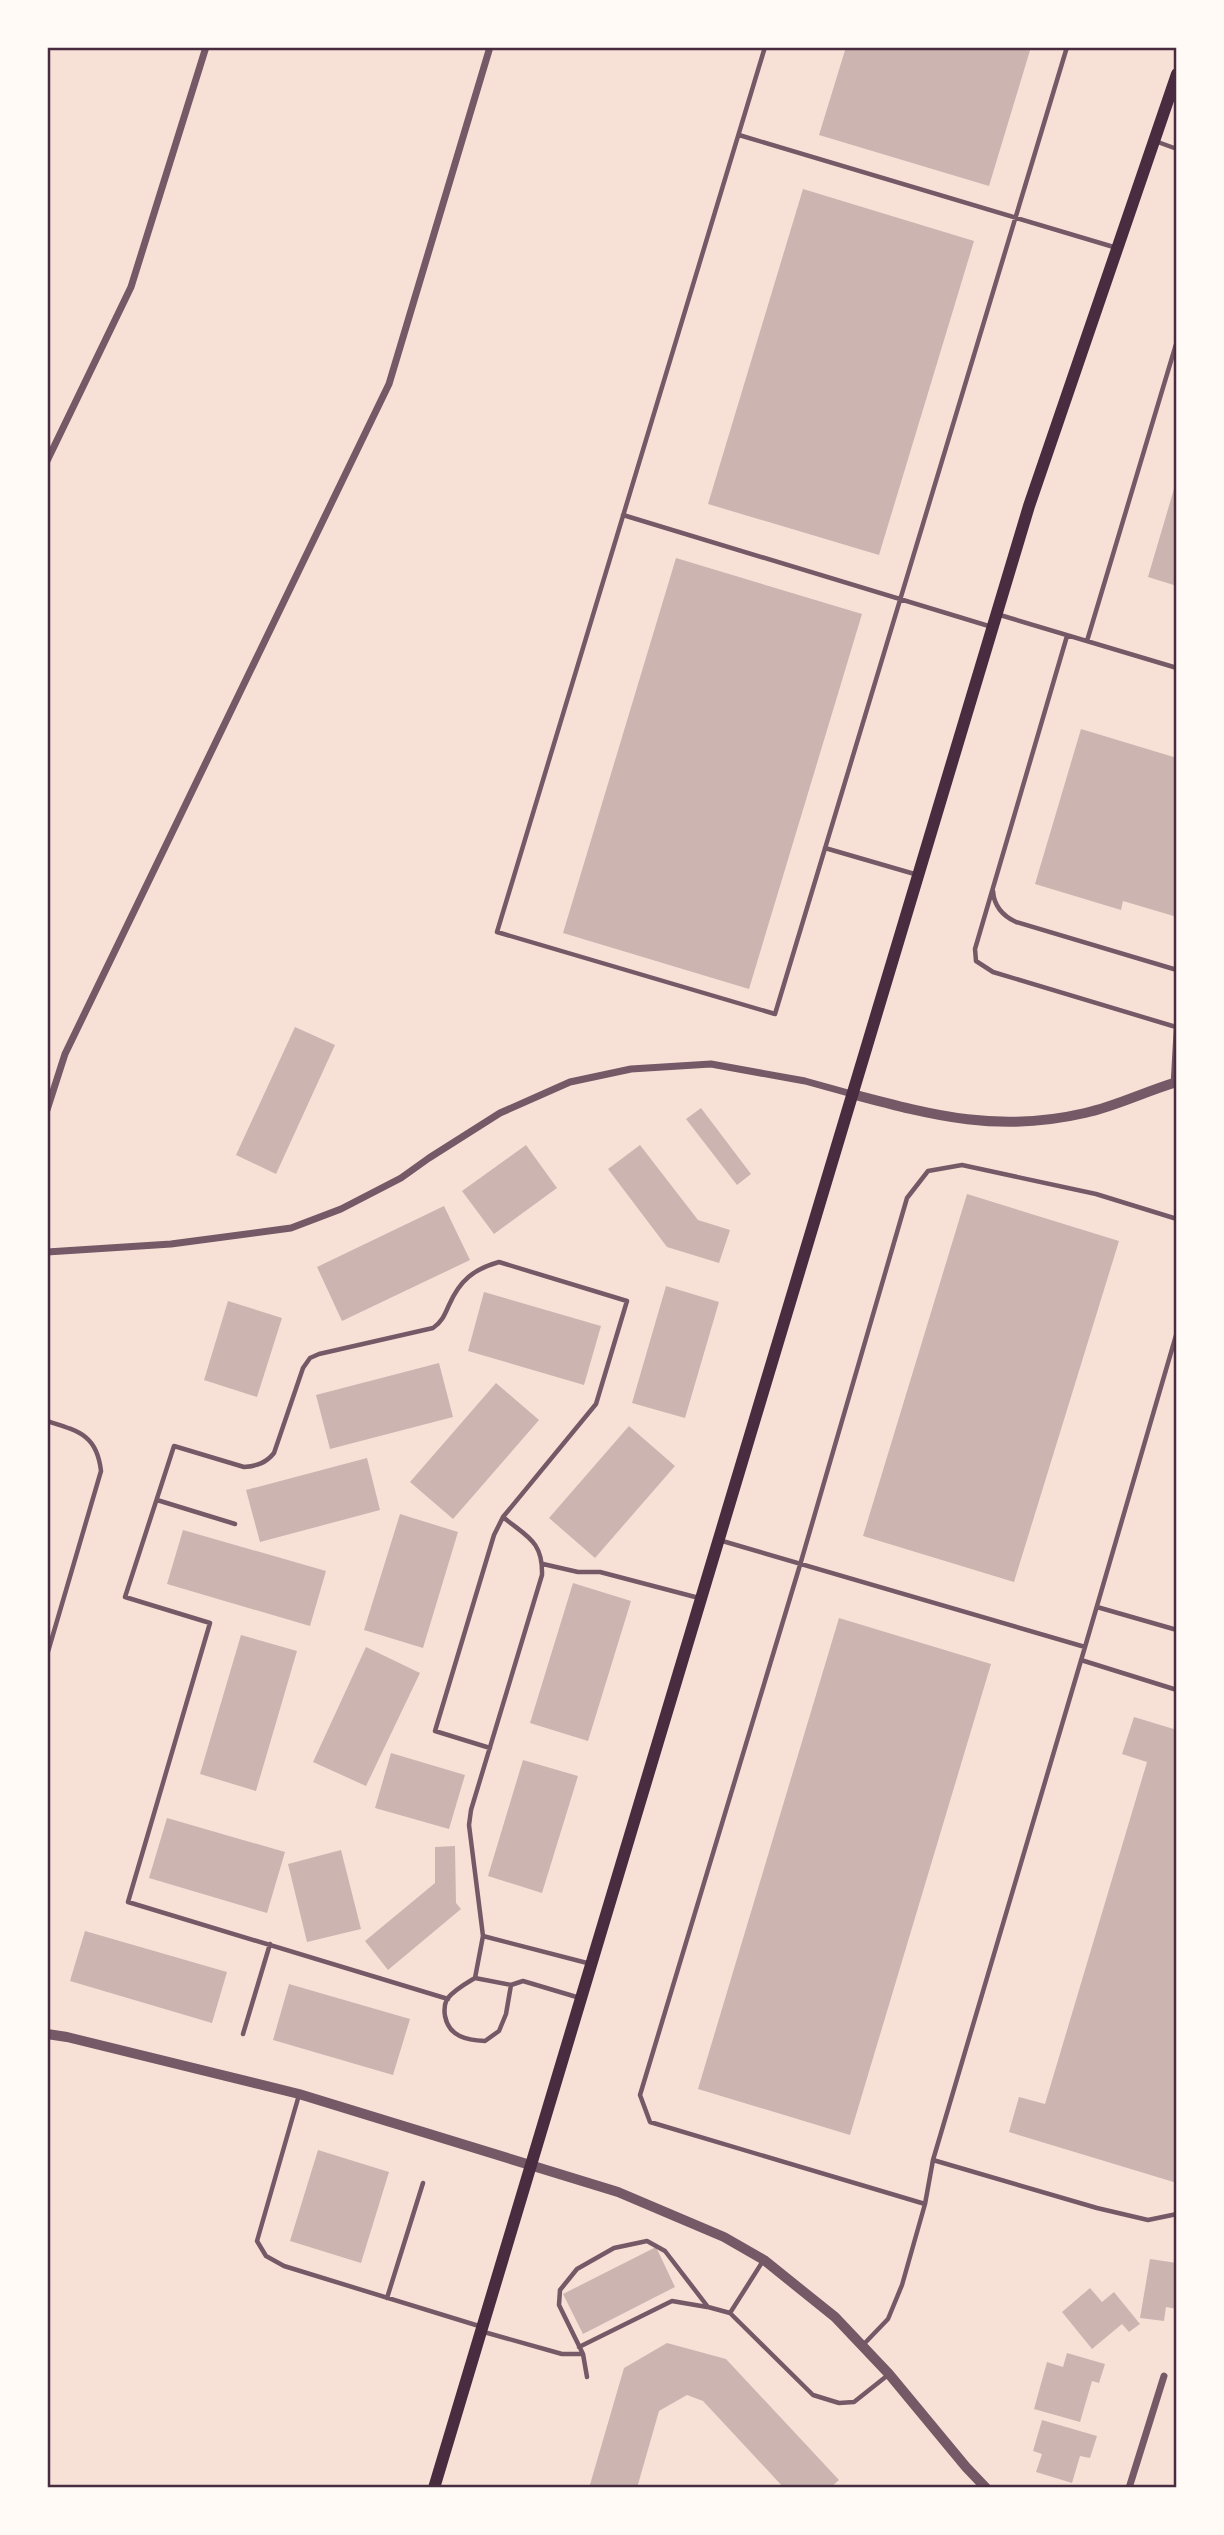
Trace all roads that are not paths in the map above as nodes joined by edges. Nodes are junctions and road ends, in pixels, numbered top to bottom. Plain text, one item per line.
1 (206, 47) edge
2 (490, 47) edge
3 (765, 47) edge
4 (1067, 47) edge
5 (1177, 74) edge
6 (739, 135) junction
7 (1154, 141) junction
8 (1177, 149) edge
9 (1015, 217) junction
10 (1117, 248) junction
11 (1177, 341) edge
12 (47, 461) edge
13 (624, 514) junction
14 (900, 599) junction
15 (996, 614) junction
16 (993, 627) junction
17 (1067, 636) junction
18 (1087, 641) junction
19 (1177, 668) edge
20 (825, 848) junction
21 (919, 875) junction
22 (995, 879) junction
23 (1177, 970) edge
24 (1176, 1026) edge
25 (1175, 1083) edge
26 (852, 1094) junction
27 (47, 1110) edge
28 (1177, 1219) edge
29 (47, 1252) edge
30 (1177, 1332) edge
31 (47, 1421) edge
32 (157, 1500) junction
33 (503, 1517) junction
34 (236, 1524) dead end
35 (719, 1540) junction
36 (543, 1564) junction
37 (800, 1565) junction
38 (701, 1599) junction
39 (1097, 1607) junction
40 (1177, 1630) edge
41 (1085, 1647) junction
42 (47, 1655) edge
43 (1081, 1660) junction
44 (1177, 1690) edge
45 (490, 1748) junction
46 (482, 1936) junction
47 (270, 1944) junction
48 (592, 1965) junction
49 (475, 1978) junction
50 (511, 1985) junction
51 (448, 1998) junction
52 (582, 1998) junction
53 (47, 2034) edge
54 (243, 2034) dead end
55 (299, 2094) junction
56 (933, 2160) junction
57 (532, 2165) junction
58 (423, 2183) dead end
59 (925, 2204) junction
60 (1177, 2214) edge
61 (764, 2260) junction
62 (387, 2298) junction
63 (708, 2307) junction
64 (730, 2313) junction
65 (482, 2330) junction
66 (863, 2345) junction
67 (579, 2347) junction
68 (583, 2354) junction
69 (889, 2374) junction
70 (1164, 2376) dead end
71 (587, 2377) dead end
72 (434, 2488) edge
73 (986, 2488) edge
74 (1129, 2488) edge

1 - 12 street
2 - 27 street
3 - 6 lane
4 - 9 lane
5 - 7 main road
6 - 9 lane
6 - 13 lane
7 - 8 lane
7 - 10 main road
9 - 10 lane
9 - 14 lane
10 - 15 main road
11 - 18 lane
13 - 14 lane
13 - 20 lane
14 - 16 lane
14 - 20 lane
15 - 16 main road
15 - 17 lane
16 - 21 main road
17 - 18 lane
17 - 22 lane
18 - 19 lane
20 - 21 lane
21 - 26 main road
22 - 23 lane
22 - 24 lane
24 - 25 lane
25 - 26 street
26 - 29 street
26 - 35 main road
28 - 37 lane
30 - 39 lane
31 - 42 lane
32 - 33 lane
32 - 34 lane
32 - 47 lane
33 - 36 lane
33 - 45 lane
35 - 37 lane
35 - 38 main road
36 - 38 lane
36 - 45 lane
37 - 41 lane
37 - 59 lane
38 - 48 main road
39 - 40 lane
39 - 41 lane
41 - 43 lane
43 - 44 lane
43 - 56 lane
45 - 46 lane
46 - 48 lane
46 - 49 lane
47 - 51 lane
47 - 54 lane
48 - 52 main road
49 - 50 lane
49 - 51 lane
50 - 51 lane
50 - 52 lane
52 - 57 main road
53 - 55 street
55 - 57 street
55 - 62 lane
56 - 59 lane
56 - 60 lane
57 - 61 street
57 - 65 main road
58 - 62 lane
59 - 66 lane
61 - 64 lane
61 - 66 street
62 - 65 lane
63 - 64 lane
63 - 67 lane
63 - 67 lane
64 - 69 lane
65 - 68 lane
65 - 72 main road
66 - 69 street
67 - 68 lane
68 - 71 lane
69 - 73 street
70 - 74 street

